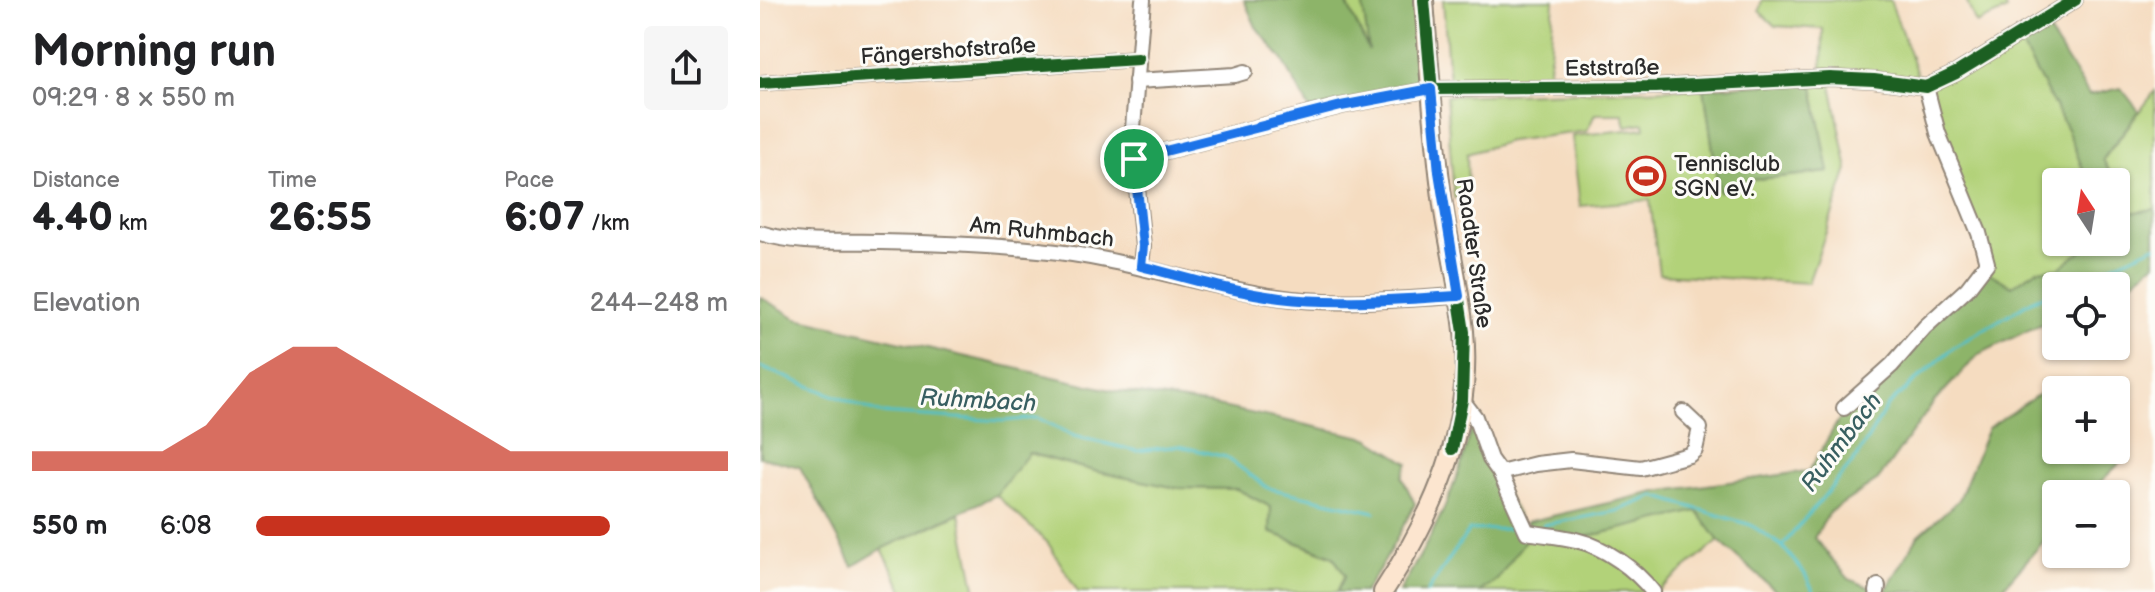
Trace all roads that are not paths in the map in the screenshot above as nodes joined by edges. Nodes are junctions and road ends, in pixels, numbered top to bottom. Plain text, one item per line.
1 (1143, 0) edge
2 (1424, 0) edge
3 (2075, 0) edge
4 (1138, 59) junction
5 (1245, 72) dead end
6 (1136, 81) junction
7 (760, 83) edge
8 (1926, 87) junction
9 (1431, 89) junction
10 (1134, 159) junction
11 (760, 233) edge
12 (1141, 266) junction
13 (1459, 296) junction
14 (1462, 400) junction
15 (1844, 408) dead end
16 (1683, 412) dead end
17 (1500, 473) junction
18 (1383, 592) edge
19 (1653, 592) edge

1 - 4 street
2 - 9 main road, Raadter Straße
3 - 8 street
4 - 6 street
4 - 7 street, Fängershofstraße
5 - 6 street
6 - 10 street
8 - 9 street, Eststraße
8 - 15 street
9 - 10 street, Eststraße
9 - 13 main road, Raadter Straße
10 - 12 street
11 - 12 street, Am Ruhmbach
12 - 13 street, Am Ruhmbach
13 - 14 main road, Raadter Straße
14 - 17 street
14 - 18 main road, Raadter Straße
16 - 17 street
17 - 19 street

